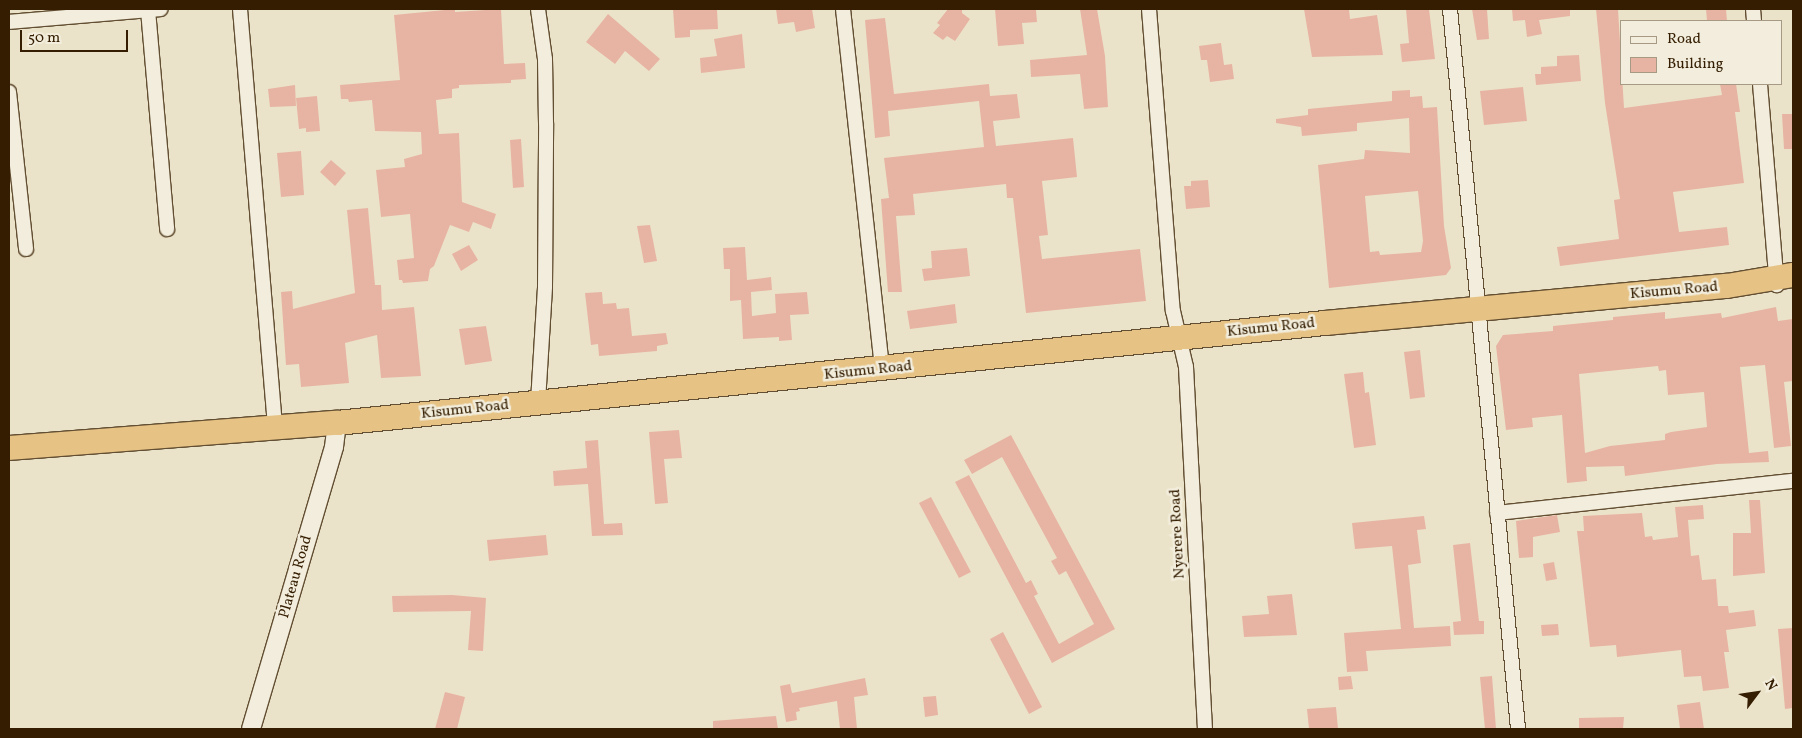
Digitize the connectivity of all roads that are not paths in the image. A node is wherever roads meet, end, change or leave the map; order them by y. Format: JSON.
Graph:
{"nodes":[{"id":1,"x":154,"y":9,"type":"edge"},
{"id":2,"x":240,"y":9,"type":"edge"},
{"id":3,"x":538,"y":9,"type":"edge"},
{"id":4,"x":843,"y":9,"type":"edge"},
{"id":5,"x":1149,"y":9,"type":"edge"},
{"id":6,"x":1450,"y":9,"type":"edge"},
{"id":7,"x":9,"y":22,"type":"edge"},
{"id":8,"x":1760,"y":85,"type":"edge"},
{"id":9,"x":9,"y":92,"type":"edge"},
{"id":10,"x":167,"y":229,"type":"dead end"},
{"id":11,"x":26,"y":249,"type":"dead end"},
{"id":12,"x":1785,"y":281,"type":"edge"},
{"id":13,"x":1479,"y":308,"type":"junction"},
{"id":14,"x":1181,"y":337,"type":"junction"},
{"id":15,"x":882,"y":370,"type":"junction"},
{"id":16,"x":538,"y":402,"type":"junction"},
{"id":17,"x":337,"y":423,"type":"junction"},
{"id":18,"x":275,"y":429,"type":"junction"},
{"id":19,"x":9,"y":448,"type":"edge"},
{"id":20,"x":1793,"y":481,"type":"edge"},
{"id":21,"x":1497,"y":513,"type":"junction"},
{"id":22,"x":251,"y":729,"type":"edge"},
{"id":23,"x":1205,"y":729,"type":"edge"},
{"id":24,"x":1518,"y":729,"type":"edge"}],
"edges":[{"from":1,"to":7,"type":"street"},
{"from":1,"to":10,"type":"street"},
{"from":2,"to":18,"type":"street"},
{"from":3,"to":16,"type":"street"},
{"from":4,"to":15,"type":"street"},
{"from":5,"to":14,"type":"street","name":"Nyerere Road"},
{"from":6,"to":13,"type":"street"},
{"from":8,"to":12,"type":"street"},
{"from":9,"to":11,"type":"street"},
{"from":12,"to":13,"type":"highway","name":"Kisumu Road"},
{"from":13,"to":14,"type":"highway","name":"Kisumu Road"},
{"from":13,"to":21,"type":"street"},
{"from":14,"to":15,"type":"highway","name":"Kisumu Road"},
{"from":14,"to":23,"type":"street","name":"Nyerere Road"},
{"from":15,"to":16,"type":"highway","name":"Kisumu Road"},
{"from":16,"to":17,"type":"highway","name":"Kisumu Road"},
{"from":17,"to":18,"type":"highway","name":"Kisumu Road"},
{"from":17,"to":22,"type":"street","name":"Plateau Road"},
{"from":18,"to":19,"type":"highway","name":"Kisumu Road"},
{"from":20,"to":21,"type":"street"},
{"from":21,"to":24,"type":"street"}]}
